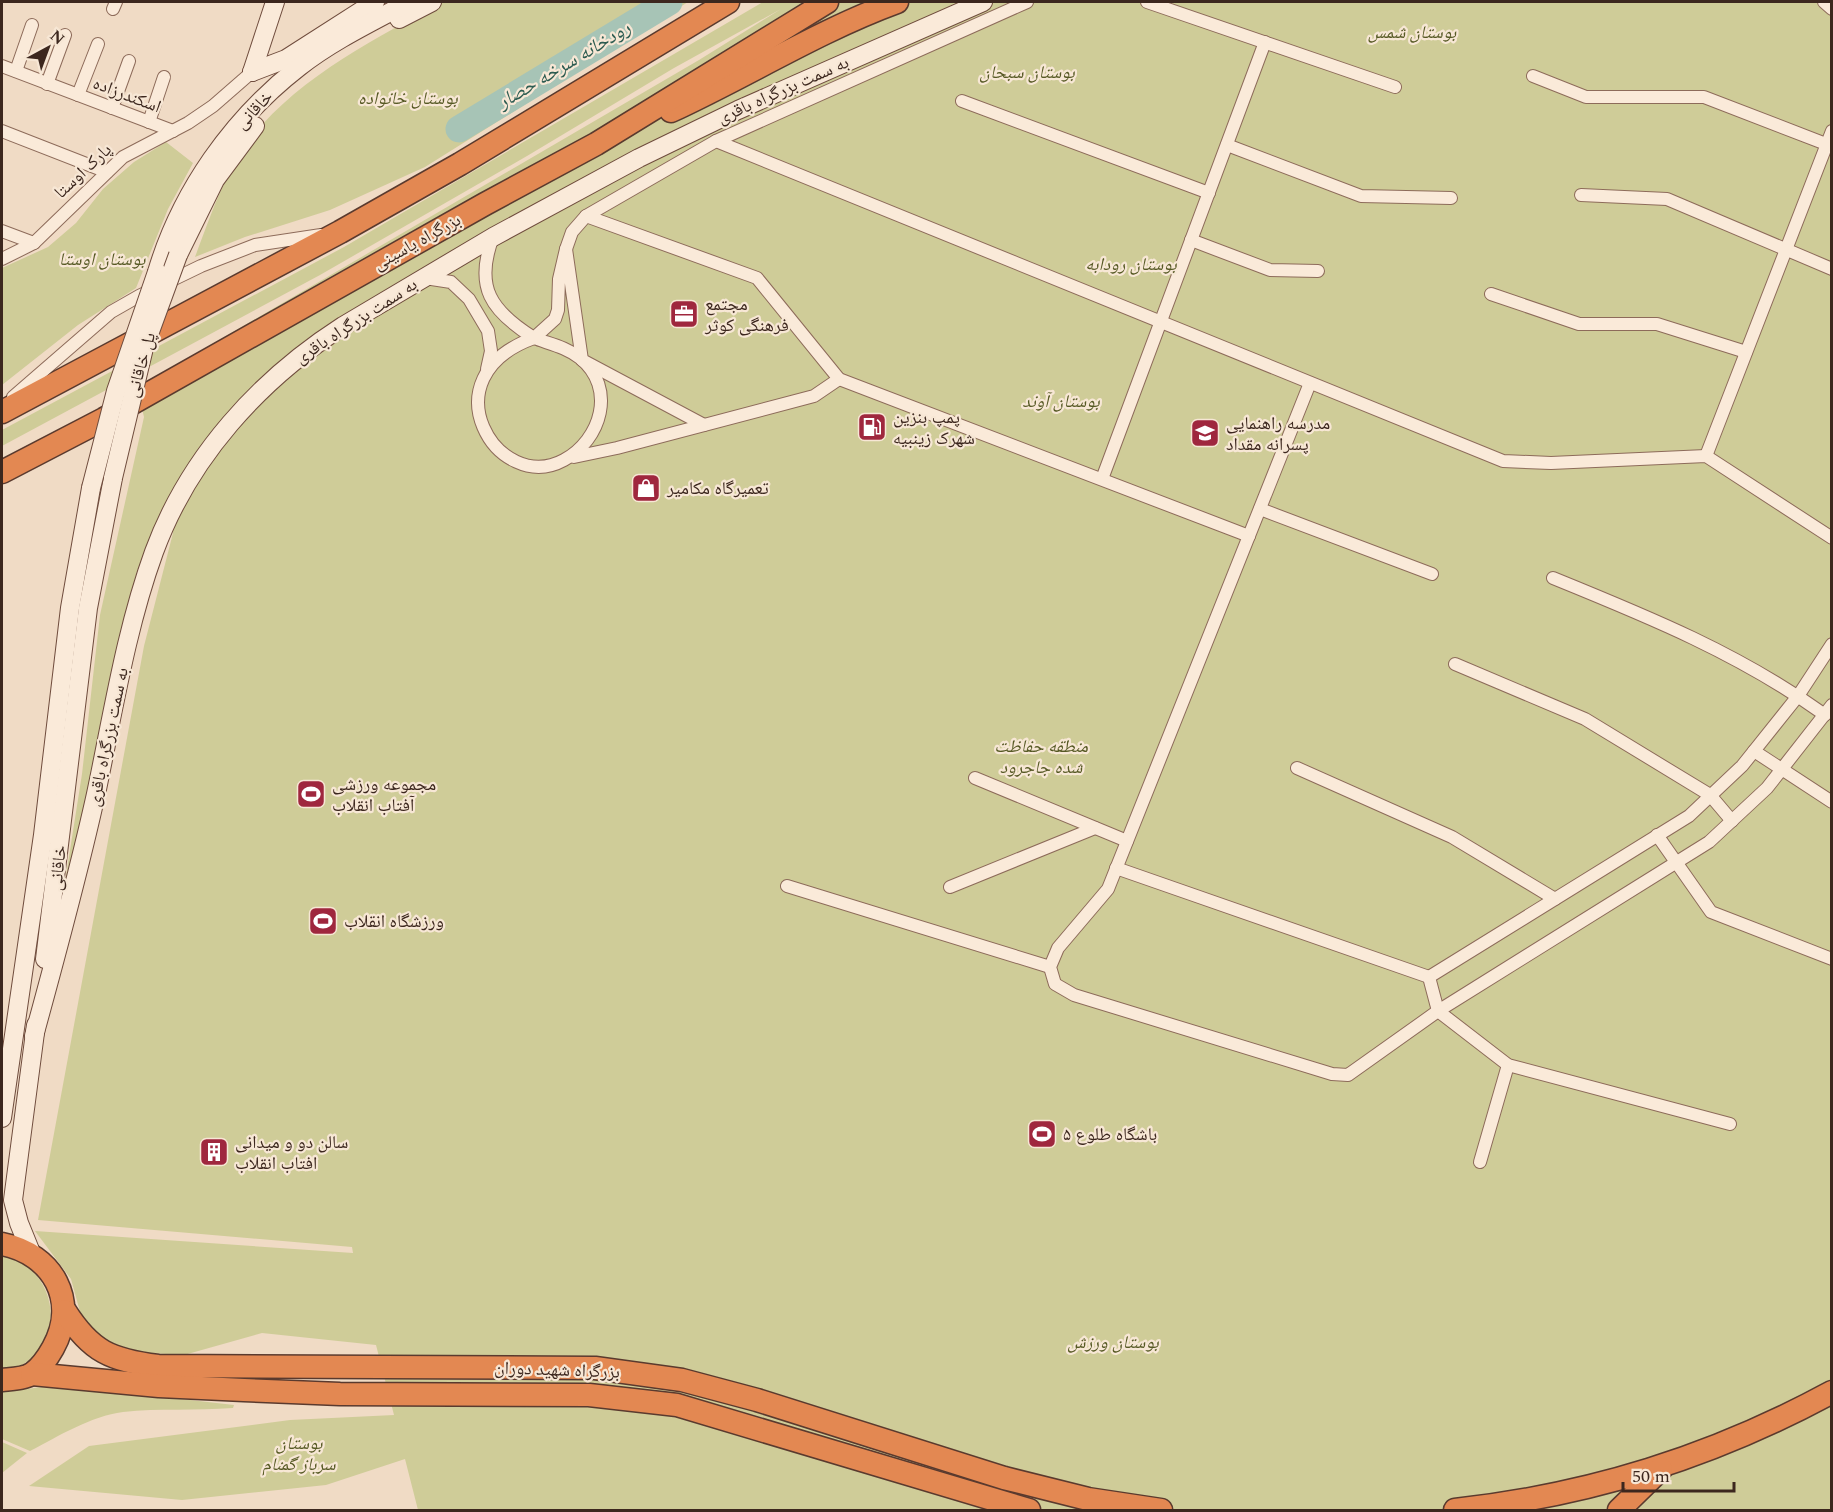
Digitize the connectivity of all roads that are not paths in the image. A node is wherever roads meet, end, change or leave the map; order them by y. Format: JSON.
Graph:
{"nodes":[{"id":1,"x":275,"y":2,"type":"edge"},
{"id":2,"x":375,"y":2,"type":"edge"},
{"id":3,"x":409,"y":2,"type":"edge"},
{"id":4,"x":432,"y":2,"type":"edge"},
{"id":5,"x":728,"y":2,"type":"edge"},
{"id":6,"x":827,"y":2,"type":"edge"},
{"id":7,"x":897,"y":2,"type":"edge"},
{"id":8,"x":983,"y":2,"type":"edge"},
{"id":9,"x":1027,"y":2,"type":"edge"},
{"id":10,"x":1147,"y":2,"type":"edge"},
{"id":11,"x":1824,"y":2,"type":"edge"},
{"id":12,"x":1832,"y":9,"type":"edge"},
{"id":13,"x":32,"y":25,"type":"dead end"},
{"id":14,"x":65,"y":35,"type":"dead end"},
{"id":15,"x":1265,"y":42,"type":"junction"},
{"id":16,"x":98,"y":44,"type":"dead end"},
{"id":17,"x":129,"y":61,"type":"dead end"},
{"id":18,"x":2,"y":66,"type":"edge"},
{"id":19,"x":16,"y":72,"type":"junction"},
{"id":20,"x":252,"y":72,"type":"junction"},
{"id":21,"x":1533,"y":76,"type":"dead end"},
{"id":22,"x":164,"y":77,"type":"dead end"},
{"id":23,"x":47,"y":84,"type":"junction"},
{"id":24,"x":1395,"y":87,"type":"dead end"},
{"id":25,"x":78,"y":95,"type":"junction"},
{"id":26,"x":962,"y":101,"type":"dead end"},
{"id":27,"x":112,"y":108,"type":"junction"},
{"id":28,"x":149,"y":122,"type":"junction"},
{"id":29,"x":2,"y":131,"type":"edge"},
{"id":30,"x":172,"y":131,"type":"junction"},
{"id":31,"x":1832,"y":131,"type":"edge"},
{"id":32,"x":716,"y":141,"type":"junction"},
{"id":33,"x":596,"y":144,"type":"junction"},
{"id":34,"x":1827,"y":144,"type":"junction"},
{"id":35,"x":1227,"y":145,"type":"junction"},
{"id":36,"x":107,"y":172,"type":"junction"},
{"id":37,"x":1209,"y":193,"type":"junction"},
{"id":38,"x":1581,"y":195,"type":"dead end"},
{"id":39,"x":1451,"y":198,"type":"dead end"},
{"id":40,"x":586,"y":216,"type":"junction"},
{"id":41,"x":2,"y":231,"type":"edge"},
{"id":42,"x":340,"y":232,"type":"junction"},
{"id":43,"x":493,"y":237,"type":"junction"},
{"id":44,"x":1191,"y":240,"type":"junction"},
{"id":45,"x":34,"y":243,"type":"junction"},
{"id":46,"x":566,"y":249,"type":"junction"},
{"id":47,"x":1785,"y":251,"type":"junction"},
{"id":48,"x":178,"y":255,"type":"joint"},
{"id":49,"x":2,"y":260,"type":"edge"},
{"id":50,"x":1832,"y":269,"type":"edge"},
{"id":51,"x":1318,"y":271,"type":"dead end"},
{"id":52,"x":157,"y":272,"type":"joint"},
{"id":53,"x":424,"y":278,"type":"junction"},
{"id":54,"x":1491,"y":294,"type":"dead end"},
{"id":55,"x":1161,"y":322,"type":"junction"},
{"id":56,"x":534,"y":338,"type":"junction"},
{"id":57,"x":1746,"y":352,"type":"junction"},
{"id":58,"x":582,"y":360,"type":"junction"},
{"id":59,"x":486,"y":374,"type":"junction"},
{"id":60,"x":839,"y":379,"type":"junction"},
{"id":61,"x":1310,"y":383,"type":"junction"},
{"id":62,"x":2,"y":407,"type":"edge"},
{"id":63,"x":2,"y":412,"type":"edge"},
{"id":64,"x":704,"y":425,"type":"junction"},
{"id":65,"x":1706,"y":456,"type":"junction"},
{"id":66,"x":567,"y":458,"type":"junction"},
{"id":67,"x":2,"y":472,"type":"edge"},
{"id":68,"x":113,"y":478,"type":"joint"},
{"id":69,"x":1102,"y":479,"type":"junction"},
{"id":70,"x":91,"y":488,"type":"joint"},
{"id":71,"x":1260,"y":508,"type":"junction"},
{"id":72,"x":1249,"y":536,"type":"junction"},
{"id":73,"x":1832,"y":538,"type":"edge"},
{"id":74,"x":1432,"y":574,"type":"dead end"},
{"id":75,"x":1553,"y":578,"type":"dead end"},
{"id":76,"x":1832,"y":644,"type":"edge"},
{"id":77,"x":1455,"y":664,"type":"dead end"},
{"id":78,"x":1798,"y":696,"type":"junction"},
{"id":79,"x":1828,"y":710,"type":"edge"},
{"id":80,"x":1754,"y":751,"type":"junction"},
{"id":81,"x":1298,"y":768,"type":"dead end"},
{"id":82,"x":1782,"y":769,"type":"junction"},
{"id":83,"x":975,"y":778,"type":"dead end"},
{"id":84,"x":1710,"y":795,"type":"junction"},
{"id":85,"x":1832,"y":802,"type":"edge"},
{"id":86,"x":1732,"y":821,"type":"junction"},
{"id":87,"x":1095,"y":828,"type":"junction"},
{"id":88,"x":1657,"y":835,"type":"junction"},
{"id":89,"x":1127,"y":841,"type":"junction"},
{"id":90,"x":1676,"y":863,"type":"junction"},
{"id":91,"x":1116,"y":868,"type":"junction"},
{"id":92,"x":787,"y":886,"type":"dead end"},
{"id":93,"x":950,"y":887,"type":"dead end"},
{"id":94,"x":1555,"y":899,"type":"junction"},
{"id":95,"x":1832,"y":959,"type":"edge"},
{"id":96,"x":1050,"y":967,"type":"junction"},
{"id":97,"x":1429,"y":977,"type":"junction"},
{"id":98,"x":1438,"y":1011,"type":"junction"},
{"id":99,"x":34,"y":1036,"type":"junction"},
{"id":100,"x":1508,"y":1065,"type":"junction"},
{"id":101,"x":2,"y":1118,"type":"edge"},
{"id":102,"x":1730,"y":1124,"type":"dead end"},
{"id":103,"x":1480,"y":1162,"type":"dead end"},
{"id":104,"x":13,"y":1200,"type":"junction"},
{"id":105,"x":2,"y":1226,"type":"edge"},
{"id":106,"x":2,"y":1244,"type":"edge"},
{"id":107,"x":32,"y":1255,"type":"junction"},
{"id":108,"x":65,"y":1311,"type":"junction"},
{"id":109,"x":32,"y":1374,"type":"junction"},
{"id":110,"x":2,"y":1380,"type":"edge"},
{"id":111,"x":1832,"y":1392,"type":"edge"},
{"id":112,"x":1662,"y":1468,"type":"junction"},
{"id":113,"x":1029,"y":1510,"type":"edge"},
{"id":114,"x":1161,"y":1510,"type":"edge"},
{"id":115,"x":1455,"y":1510,"type":"edge"},
{"id":116,"x":1619,"y":1510,"type":"edge"}],
"edges":[{"from":1,"to":20,"type":"main road"},
{"from":2,"to":20,"type":"main road"},
{"from":3,"to":52,"type":"main road","name":"خاقانی"},
{"from":4,"to":48,"type":"main road","name":"خاقانی"},
{"from":5,"to":42,"type":"highway"},
{"from":6,"to":33,"type":"highway","name":"بزرگراه یاسینی"},
{"from":7,"to":33,"type":"highway"},
{"from":8,"to":43,"type":"main road","name":"به سمت بزرگراه باقری"},
{"from":9,"to":32,"type":"street"},
{"from":10,"to":15,"type":"street"},
{"from":11,"to":12,"type":"street"},
{"from":13,"to":19,"type":"street"},
{"from":14,"to":23,"type":"street"},
{"from":15,"to":24,"type":"street"},
{"from":15,"to":35,"type":"street"},
{"from":16,"to":25,"type":"street"},
{"from":17,"to":27,"type":"street"},
{"from":18,"to":19,"type":"street","name":"اسکندرزاده"},
{"from":19,"to":23,"type":"street","name":"اسکندرزاده"},
{"from":20,"to":30,"type":"street","name":"پارک اوستا"},
{"from":21,"to":34,"type":"street"},
{"from":22,"to":28,"type":"street"},
{"from":23,"to":25,"type":"street","name":"اسکندرزاده"},
{"from":25,"to":27,"type":"street","name":"اسکندرزاده"},
{"from":26,"to":37,"type":"street"},
{"from":27,"to":28,"type":"street","name":"اسکندرزاده"},
{"from":28,"to":30,"type":"street","name":"اسکندرزاده"},
{"from":29,"to":36,"type":"street"},
{"from":30,"to":36,"type":"street","name":"پارک اوستا"},
{"from":31,"to":34,"type":"street"},
{"from":32,"to":40,"type":"street"},
{"from":32,"to":55,"type":"street"},
{"from":33,"to":67,"type":"highway","name":"بزرگراه یاسینی"},
{"from":34,"to":47,"type":"street"},
{"from":35,"to":37,"type":"street"},
{"from":35,"to":39,"type":"street"},
{"from":36,"to":45,"type":"street","name":"پارک اوستا"},
{"from":37,"to":44,"type":"street"},
{"from":38,"to":47,"type":"street"},
{"from":40,"to":46,"type":"street"},
{"from":40,"to":60,"type":"street"},
{"from":41,"to":45,"type":"street"},
{"from":42,"to":62,"type":"street"},
{"from":42,"to":63,"type":"highway"},
{"from":43,"to":53,"type":"main road","name":"به سمت بزرگراه باقری"},
{"from":43,"to":56,"type":"street"},
{"from":44,"to":51,"type":"street"},
{"from":44,"to":55,"type":"street"},
{"from":45,"to":49,"type":"street","name":"پارک اوستا"},
{"from":46,"to":56,"type":"street"},
{"from":46,"to":58,"type":"street"},
{"from":47,"to":50,"type":"street"},
{"from":47,"to":57,"type":"street"},
{"from":48,"to":68,"type":"main road","name":"پل خاقانی","bridge":true},
{"from":52,"to":70,"type":"main road","name":"پل خاقانی","bridge":true},
{"from":53,"to":59,"type":"street"},
{"from":53,"to":99,"type":"main road","name":"به سمت بزرگراه باقری"},
{"from":54,"to":57,"type":"street"},
{"from":55,"to":61,"type":"street"},
{"from":55,"to":69,"type":"street"},
{"from":56,"to":58,"type":"street"},
{"from":56,"to":59,"type":"street"},
{"from":57,"to":65,"type":"street"},
{"from":58,"to":64,"type":"street"},
{"from":58,"to":66,"type":"street"},
{"from":59,"to":66,"type":"street"},
{"from":60,"to":64,"type":"street"},
{"from":60,"to":69,"type":"street"},
{"from":61,"to":65,"type":"street"},
{"from":61,"to":71,"type":"street"},
{"from":64,"to":66,"type":"street"},
{"from":65,"to":73,"type":"street"},
{"from":68,"to":99,"type":"main road","name":"خاقانی"},
{"from":69,"to":72,"type":"street"},
{"from":70,"to":101,"type":"main road","name":"خاقانی"},
{"from":71,"to":72,"type":"street"},
{"from":71,"to":74,"type":"street"},
{"from":72,"to":89,"type":"street"},
{"from":75,"to":78,"type":"street"},
{"from":76,"to":78,"type":"street"},
{"from":77,"to":84,"type":"street"},
{"from":78,"to":79,"type":"street"},
{"from":78,"to":80,"type":"street"},
{"from":79,"to":82,"type":"street"},
{"from":80,"to":82,"type":"street"},
{"from":80,"to":84,"type":"street"},
{"from":81,"to":94,"type":"street"},
{"from":82,"to":85,"type":"street"},
{"from":82,"to":86,"type":"street"},
{"from":83,"to":87,"type":"street"},
{"from":84,"to":86,"type":"street"},
{"from":84,"to":88,"type":"street"},
{"from":86,"to":90,"type":"street"},
{"from":87,"to":89,"type":"street"},
{"from":87,"to":93,"type":"street"},
{"from":88,"to":90,"type":"street"},
{"from":88,"to":94,"type":"street"},
{"from":89,"to":91,"type":"street"},
{"from":90,"to":95,"type":"street"},
{"from":90,"to":98,"type":"street"},
{"from":91,"to":96,"type":"street"},
{"from":91,"to":97,"type":"street"},
{"from":92,"to":96,"type":"street"},
{"from":94,"to":97,"type":"street"},
{"from":96,"to":98,"type":"street"},
{"from":97,"to":98,"type":"street"},
{"from":98,"to":100,"type":"street"},
{"from":99,"to":104,"type":"main road","name":"خاقانی"},
{"from":100,"to":102,"type":"street"},
{"from":100,"to":103,"type":"street"},
{"from":104,"to":105,"type":"main road"},
{"from":104,"to":107,"type":"main road","name":"خاقانی"},
{"from":106,"to":107,"type":"highway"},
{"from":107,"to":108,"type":"highway"},
{"from":108,"to":109,"type":"highway"},
{"from":108,"to":114,"type":"highway","name":"بزرگراه شهید دوران"},
{"from":109,"to":110,"type":"highway","name":"بزرگراه شهید دوران"},
{"from":109,"to":113,"type":"highway","name":"بزرگراه شهید دوران"},
{"from":111,"to":112,"type":"highway"},
{"from":112,"to":115,"type":"highway"},
{"from":112,"to":116,"type":"highway"}]}
